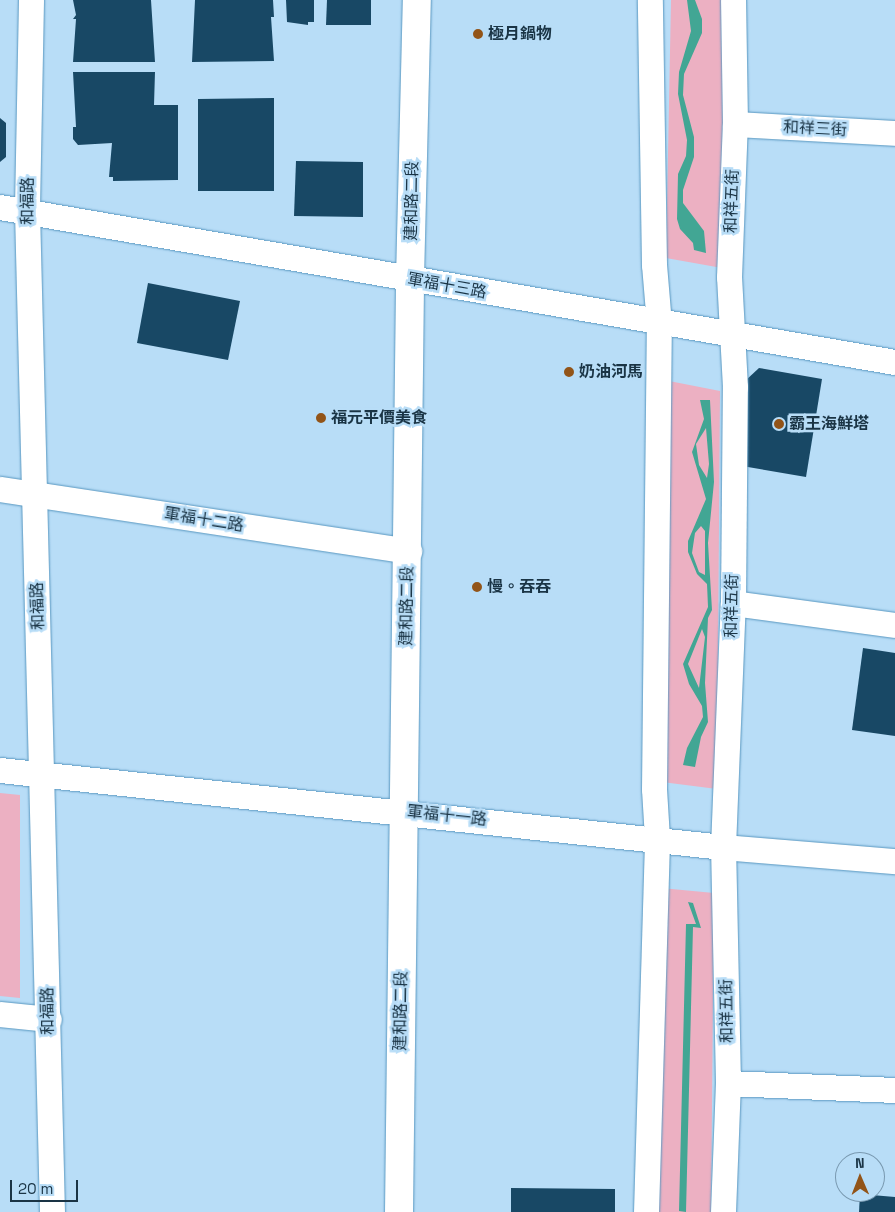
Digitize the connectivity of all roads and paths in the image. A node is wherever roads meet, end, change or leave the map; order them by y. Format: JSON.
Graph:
{"nodes":[{"id":1,"x":31,"y":0,"type":"edge"},
{"id":2,"x":417,"y":0,"type":"edge"},
{"id":3,"x":650,"y":0,"type":"edge"},
{"id":4,"x":733,"y":0,"type":"edge"},
{"id":5,"x":735,"y":124,"type":"junction"},
{"id":6,"x":895,"y":133,"type":"edge"},
{"id":7,"x":0,"y":207,"type":"edge"},
{"id":8,"x":27,"y":211,"type":"junction"},
{"id":9,"x":410,"y":279,"type":"junction"},
{"id":10,"x":659,"y":324,"type":"junction"},
{"id":11,"x":734,"y":334,"type":"junction"},
{"id":12,"x":895,"y":362,"type":"edge"},
{"id":13,"x":0,"y":488,"type":"edge"},
{"id":14,"x":35,"y":494,"type":"junction"},
{"id":15,"x":408,"y":551,"type":"junction"},
{"id":16,"x":733,"y":603,"type":"junction"},
{"id":17,"x":895,"y":625,"type":"edge"},
{"id":18,"x":0,"y":770,"type":"edge"},
{"id":19,"x":43,"y":774,"type":"junction"},
{"id":20,"x":403,"y":811,"type":"junction"},
{"id":21,"x":657,"y":838,"type":"junction"},
{"id":22,"x":723,"y":846,"type":"junction"},
{"id":23,"x":895,"y":861,"type":"edge"},
{"id":24,"x":0,"y":1014,"type":"edge"},
{"id":25,"x":49,"y":1019,"type":"junction"},
{"id":26,"x":728,"y":1082,"type":"junction"},
{"id":27,"x":895,"y":1090,"type":"edge"},
{"id":28,"x":52,"y":1212,"type":"edge"},
{"id":29,"x":399,"y":1212,"type":"edge"},
{"id":30,"x":646,"y":1212,"type":"edge"},
{"id":31,"x":723,"y":1212,"type":"edge"}],
"edges":[{"from":1,"to":8,"type":"street","name":"和福路"},
{"from":2,"to":9,"type":"street","name":"建和路二段"},
{"from":3,"to":10,"type":"street"},
{"from":4,"to":5,"type":"street","name":"和祥五街"},
{"from":5,"to":6,"type":"street","name":"和祥三街"},
{"from":5,"to":11,"type":"street","name":"和祥五街"},
{"from":7,"to":8,"type":"street","name":"軍福十三路"},
{"from":8,"to":9,"type":"street","name":"軍福十三路"},
{"from":8,"to":14,"type":"street","name":"和福路"},
{"from":9,"to":10,"type":"street","name":"軍福十三路"},
{"from":9,"to":15,"type":"street","name":"建和路二段"},
{"from":10,"to":11,"type":"street","name":"軍福十三路"},
{"from":10,"to":21,"type":"street"},
{"from":11,"to":12,"type":"street","name":"軍福十三路"},
{"from":11,"to":16,"type":"street","name":"和祥五街"},
{"from":13,"to":14,"type":"street","name":"軍福十二路"},
{"from":14,"to":15,"type":"street","name":"軍福十二路"},
{"from":14,"to":19,"type":"street","name":"和福路"},
{"from":15,"to":20,"type":"street","name":"建和路二段"},
{"from":16,"to":17,"type":"street"},
{"from":16,"to":22,"type":"street","name":"和祥五街"},
{"from":18,"to":19,"type":"street","name":"軍福十一路"},
{"from":19,"to":20,"type":"street","name":"軍福十一路"},
{"from":19,"to":25,"type":"street","name":"和福路"},
{"from":20,"to":21,"type":"street","name":"軍福十一路"},
{"from":20,"to":29,"type":"street","name":"建和路二段"},
{"from":21,"to":22,"type":"street","name":"軍福十一路"},
{"from":21,"to":30,"type":"street"},
{"from":22,"to":23,"type":"street","name":"軍福十一路"},
{"from":22,"to":26,"type":"street","name":"和祥五街"},
{"from":24,"to":25,"type":"street"},
{"from":25,"to":28,"type":"street","name":"和福路"},
{"from":26,"to":27,"type":"street"},
{"from":26,"to":31,"type":"street","name":"和祥五街"}]}
